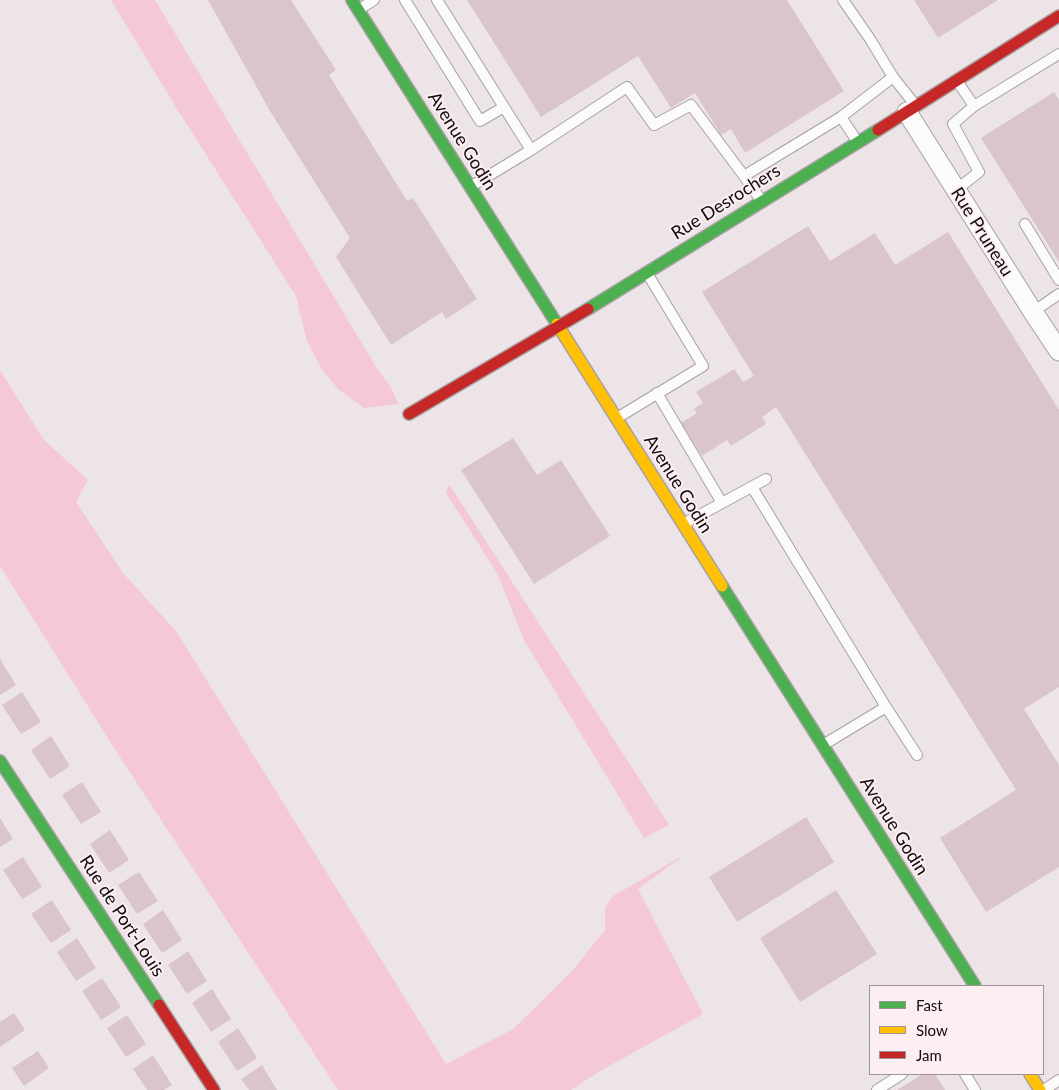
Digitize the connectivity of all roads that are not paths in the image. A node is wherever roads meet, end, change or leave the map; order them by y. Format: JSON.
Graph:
{"nodes":[{"id":1,"x":374,"y":0,"type":"edge"},
{"id":2,"x":405,"y":0,"type":"edge"},
{"id":3,"x":438,"y":0,"type":"edge"},
{"id":4,"x":843,"y":0,"type":"edge"},
{"id":5,"x":355,"y":5,"type":"edge"},
{"id":6,"x":1059,"y":16,"type":"edge"},
{"id":7,"x":1059,"y":54,"type":"edge"},
{"id":8,"x":893,"y":77,"type":"junction"},
{"id":9,"x":957,"y":80,"type":"junction"},
{"id":10,"x":974,"y":106,"type":"junction"},
{"id":11,"x":504,"y":107,"type":"junction"},
{"id":12,"x":911,"y":109,"type":"junction"},
{"id":13,"x":841,"y":116,"type":"junction"},
{"id":14,"x":858,"y":142,"type":"junction"},
{"id":15,"x":531,"y":150,"type":"junction"},
{"id":16,"x":744,"y":176,"type":"junction"},
{"id":17,"x":470,"y":188,"type":"junction"},
{"id":18,"x":956,"y":190,"type":"junction"},
{"id":19,"x":762,"y":201,"type":"junction"},
{"id":20,"x":1025,"y":224,"type":"dead end"},
{"id":21,"x":646,"y":272,"type":"junction"},
{"id":22,"x":1059,"y":280,"type":"edge"},
{"id":23,"x":1059,"y":294,"type":"edge"},
{"id":24,"x":1033,"y":312,"type":"junction"},
{"id":25,"x":558,"y":327,"type":"junction"},
{"id":26,"x":1059,"y":351,"type":"edge"},
{"id":27,"x":657,"y":393,"type":"junction"},
{"id":28,"x":410,"y":414,"type":"dead end"},
{"id":29,"x":616,"y":418,"type":"junction"},
{"id":30,"x":766,"y":479,"type":"dead end"},
{"id":31,"x":752,"y":487,"type":"junction"},
{"id":32,"x":722,"y":503,"type":"junction"},
{"id":33,"x":683,"y":524,"type":"junction"},
{"id":34,"x":886,"y":707,"type":"junction"},
{"id":35,"x":823,"y":745,"type":"junction"},
{"id":36,"x":917,"y":755,"type":"dead end"},
{"id":37,"x":0,"y":762,"type":"edge"},
{"id":38,"x":974,"y":985,"type":"edge"},
{"id":39,"x":900,"y":1075,"type":"edge"},
{"id":40,"x":966,"y":1075,"type":"edge"},
{"id":41,"x":1031,"y":1075,"type":"edge"},
{"id":42,"x":1059,"y":1080,"type":"edge"},
{"id":43,"x":214,"y":1090,"type":"edge"},
{"id":44,"x":877,"y":1090,"type":"edge"},
{"id":45,"x":975,"y":1090,"type":"edge"},
{"id":46,"x":1042,"y":1090,"type":"edge"}],
"edges":[{"from":1,"to":5,"type":"lane"},
{"from":2,"to":11,"type":"lane"},
{"from":3,"to":11,"type":"lane"},
{"from":4,"to":8,"type":"lane"},
{"from":5,"to":17,"type":"street","name":"Avenue Godin"},
{"from":6,"to":9,"type":"street","name":"Rue Desrochers"},
{"from":7,"to":10,"type":"lane"},
{"from":8,"to":12,"type":"lane"},
{"from":8,"to":13,"type":"lane"},
{"from":9,"to":10,"type":"lane"},
{"from":9,"to":12,"type":"street","name":"Rue Desrochers"},
{"from":10,"to":18,"type":"lane"},
{"from":11,"to":15,"type":"lane"},
{"from":12,"to":14,"type":"street","name":"Rue Desrochers"},
{"from":12,"to":18,"type":"street","name":"Rue Pruneau"},
{"from":13,"to":14,"type":"lane"},
{"from":13,"to":16,"type":"lane"},
{"from":14,"to":19,"type":"street","name":"Rue Desrochers"},
{"from":15,"to":16,"type":"lane"},
{"from":15,"to":17,"type":"lane"},
{"from":16,"to":19,"type":"lane"},
{"from":17,"to":25,"type":"street","name":"Avenue Godin"},
{"from":18,"to":24,"type":"street","name":"Rue Pruneau"},
{"from":19,"to":21,"type":"street","name":"Rue Desrochers"},
{"from":20,"to":22,"type":"lane"},
{"from":21,"to":25,"type":"street","name":"Rue Desrochers"},
{"from":21,"to":27,"type":"lane"},
{"from":23,"to":24,"type":"lane"},
{"from":24,"to":26,"type":"street","name":"Rue Pruneau"},
{"from":25,"to":28,"type":"street","name":"Rue Desrochers"},
{"from":25,"to":29,"type":"street","name":"Avenue Godin"},
{"from":27,"to":29,"type":"lane"},
{"from":27,"to":32,"type":"lane"},
{"from":29,"to":33,"type":"street","name":"Avenue Godin"},
{"from":30,"to":31,"type":"lane"},
{"from":31,"to":32,"type":"lane"},
{"from":31,"to":34,"type":"lane"},
{"from":32,"to":33,"type":"lane"},
{"from":33,"to":35,"type":"street","name":"Avenue Godin"},
{"from":34,"to":35,"type":"lane"},
{"from":34,"to":36,"type":"lane"},
{"from":35,"to":38,"type":"street","name":"Avenue Godin"},
{"from":37,"to":43,"type":"street","name":"Rue de Port-Louis"},
{"from":39,"to":44,"type":"lane"},
{"from":40,"to":45,"type":"lane"},
{"from":41,"to":46,"type":"street"},
{"from":42,"to":46,"type":"lane"}]}
